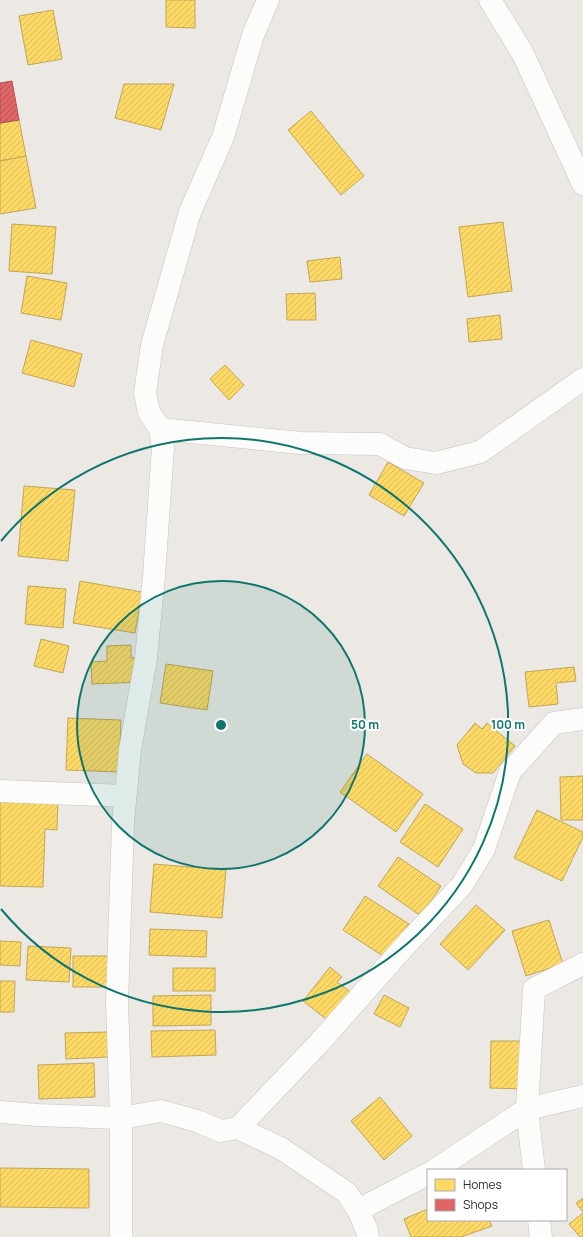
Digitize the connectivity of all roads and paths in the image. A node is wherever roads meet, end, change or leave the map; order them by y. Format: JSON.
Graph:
{"nodes":[{"id":1,"x":268,"y":0,"type":"edge"},
{"id":2,"x":490,"y":0,"type":"edge"},
{"id":3,"x":583,"y":184,"type":"edge"},
{"id":4,"x":583,"y":379,"type":"edge"},
{"id":5,"x":160,"y":429,"type":"junction"},
{"id":6,"x":583,"y":719,"type":"edge"},
{"id":7,"x":0,"y":791,"type":"edge"},
{"id":8,"x":125,"y":796,"type":"junction"},
{"id":9,"x":583,"y":964,"type":"edge"},
{"id":10,"x":583,"y":1096,"type":"edge"},
{"id":11,"x":527,"y":1109,"type":"junction"},
{"id":12,"x":0,"y":1112,"type":"edge"},
{"id":13,"x":121,"y":1118,"type":"junction"},
{"id":14,"x":238,"y":1128,"type":"junction"},
{"id":15,"x":437,"y":1169,"type":"edge"},
{"id":16,"x":534,"y":1169,"type":"edge"},
{"id":17,"x":427,"y":1175,"type":"edge"},
{"id":18,"x":358,"y":1210,"type":"junction"},
{"id":19,"x":539,"y":1221,"type":"edge"},
{"id":20,"x":121,"y":1237,"type":"edge"},
{"id":21,"x":368,"y":1237,"type":"edge"},
{"id":22,"x":541,"y":1237,"type":"edge"}],
"edges":[{"from":1,"to":5,"type":"street"},
{"from":2,"to":3,"type":"street"},
{"from":4,"to":5,"type":"street"},
{"from":5,"to":8,"type":"street"},
{"from":6,"to":14,"type":"street"},
{"from":7,"to":8,"type":"street"},
{"from":8,"to":13,"type":"street"},
{"from":9,"to":11,"type":"street"},
{"from":10,"to":11,"type":"street"},
{"from":11,"to":15,"type":"street"},
{"from":11,"to":16,"type":"street"},
{"from":12,"to":13,"type":"street"},
{"from":13,"to":14,"type":"street"},
{"from":13,"to":20,"type":"street"},
{"from":14,"to":18,"type":"street"},
{"from":17,"to":18,"type":"street"},
{"from":18,"to":21,"type":"street"},
{"from":19,"to":22,"type":"street"}]}
